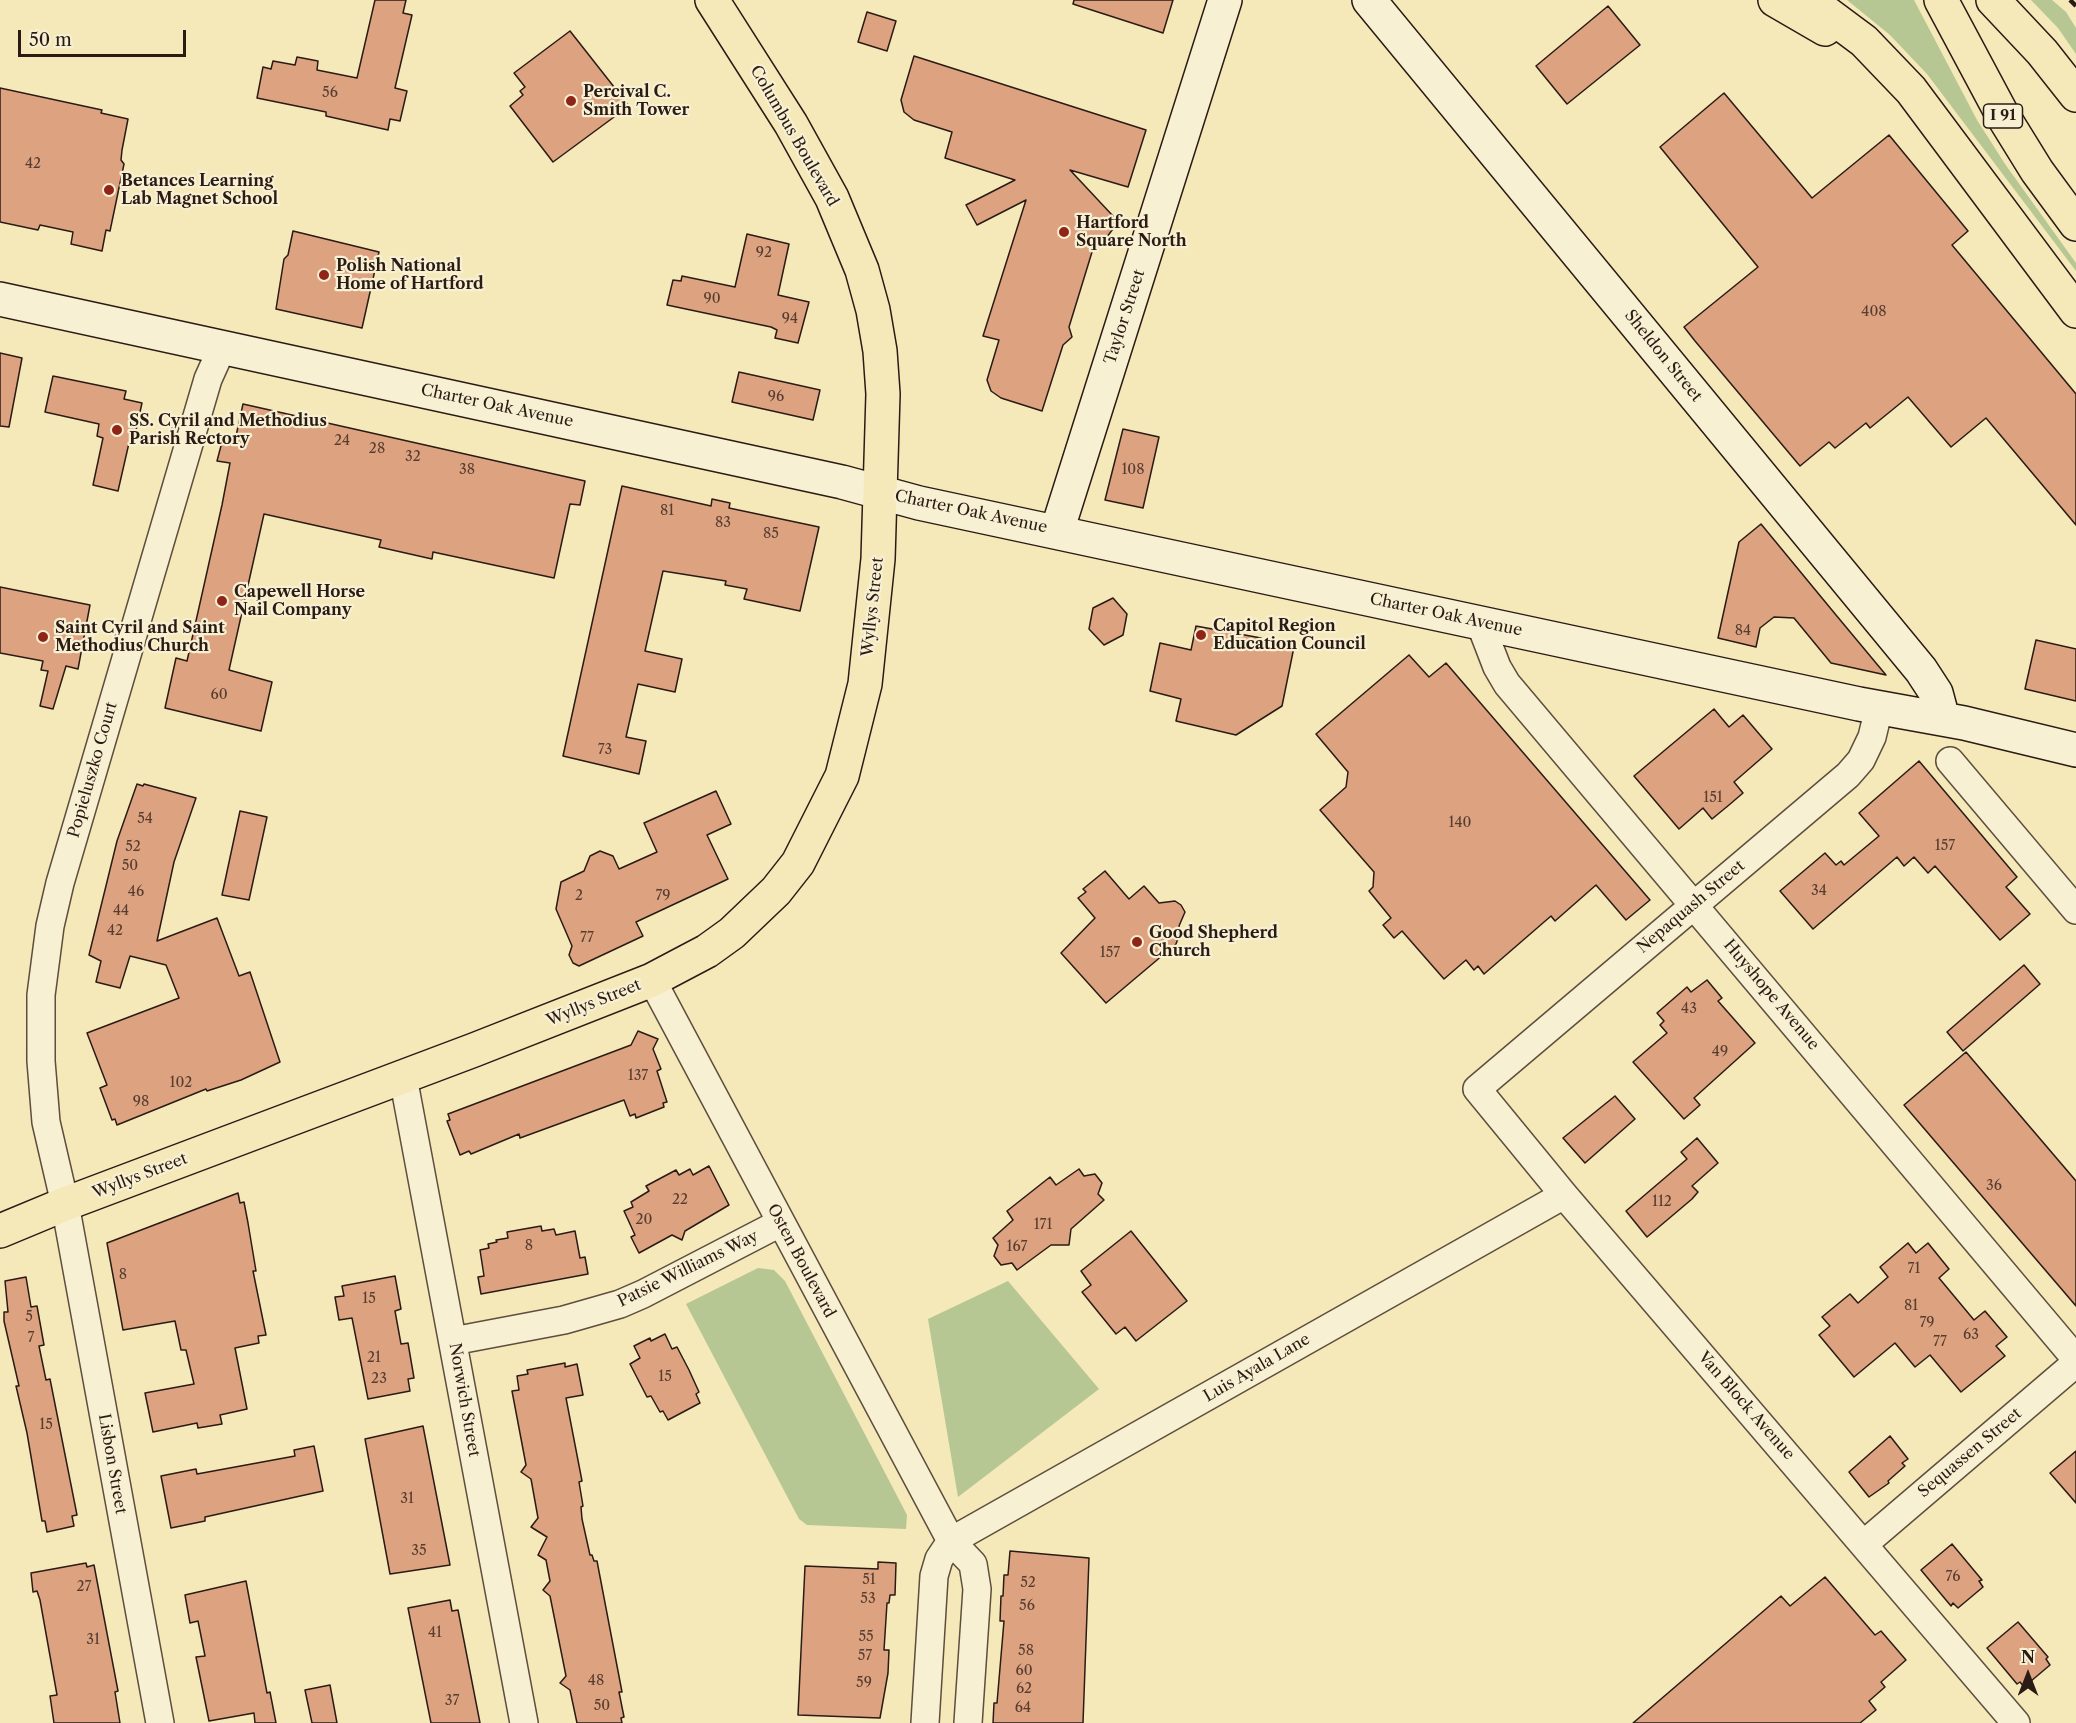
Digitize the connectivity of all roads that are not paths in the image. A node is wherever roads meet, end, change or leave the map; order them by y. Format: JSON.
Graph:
{"nodes":[{"id":1,"x":711,"y":0,"type":"edge"},
{"id":2,"x":1225,"y":0,"type":"edge"},
{"id":3,"x":1369,"y":0,"type":"edge"},
{"id":4,"x":1775,"y":0,"type":"edge"},
{"id":5,"x":1809,"y":0,"type":"edge"},
{"id":6,"x":1941,"y":0,"type":"edge"},
{"id":7,"x":1993,"y":0,"type":"edge"},
{"id":8,"x":1898,"y":75,"type":"junction"},
{"id":9,"x":2076,"y":95,"type":"edge"},
{"id":10,"x":2076,"y":224,"type":"edge"},
{"id":11,"x":0,"y":299,"type":"edge"},
{"id":12,"x":2076,"y":311,"type":"edge"},
{"id":13,"x":222,"y":348,"type":"junction"},
{"id":14,"x":880,"y":492,"type":"junction"},
{"id":15,"x":1057,"y":531,"type":"junction"},
{"id":16,"x":1480,"y":623,"type":"junction"},
{"id":17,"x":1879,"y":708,"type":"junction"},
{"id":18,"x":1943,"y":719,"type":"junction"},
{"id":19,"x":2076,"y":750,"type":"edge"},
{"id":20,"x":1950,"y":761,"type":"dead end"},
{"id":21,"x":1694,"y":903,"type":"junction"},
{"id":22,"x":2076,"y":910,"type":"edge"},
{"id":23,"x":651,"y":980,"type":"junction"},
{"id":24,"x":403,"y":1077,"type":"junction"},
{"id":25,"x":1477,"y":1089,"type":"joint"},
{"id":26,"x":1564,"y":1195,"type":"junction"},
{"id":27,"x":65,"y":1204,"type":"junction"},
{"id":28,"x":780,"y":1223,"type":"junction"},
{"id":29,"x":0,"y":1231,"type":"edge"},
{"id":30,"x":453,"y":1341,"type":"junction"},
{"id":31,"x":2076,"y":1361,"type":"edge"},
{"id":32,"x":951,"y":1541,"type":"junction"},
{"id":33,"x":1864,"y":1544,"type":"junction"},
{"id":34,"x":160,"y":1723,"type":"edge"},
{"id":35,"x":524,"y":1723,"type":"edge"},
{"id":36,"x":925,"y":1723,"type":"edge"},
{"id":37,"x":968,"y":1723,"type":"edge"},
{"id":38,"x":2016,"y":1723,"type":"edge"}],
"edges":[{"from":1,"to":14,"type":"main road","name":"Columbus Boulevard"},
{"from":2,"to":15,"type":"street","name":"Taylor Street"},
{"from":3,"to":18,"type":"street","name":"Sheldon Street"},
{"from":4,"to":8,"type":"main road"},
{"from":5,"to":8,"type":"main road"},
{"from":6,"to":10,"type":"main road","number":"I 91"},
{"from":7,"to":9,"type":"main road"},
{"from":8,"to":12,"type":"main road"},
{"from":11,"to":13,"type":"street","name":"Charter Oak Avenue"},
{"from":13,"to":14,"type":"street","name":"Charter Oak Avenue"},
{"from":13,"to":27,"type":"street","name":"Popieluszko Court"},
{"from":14,"to":15,"type":"street","name":"Charter Oak Avenue"},
{"from":14,"to":23,"type":"main road","name":"Wyllys Street"},
{"from":15,"to":16,"type":"street","name":"Charter Oak Avenue"},
{"from":16,"to":17,"type":"street","name":"Charter Oak Avenue"},
{"from":16,"to":21,"type":"street","name":"Huyshope Avenue"},
{"from":17,"to":18,"type":"street","name":"Charter Oak Avenue"},
{"from":17,"to":21,"type":"street","name":"Nepaquash Street"},
{"from":18,"to":19,"type":"street","name":"Charter Oak Avenue"},
{"from":20,"to":22,"type":"street"},
{"from":21,"to":25,"type":"street","name":"Nepaquash Street"},
{"from":21,"to":31,"type":"street","name":"Huyshope Avenue"},
{"from":23,"to":24,"type":"main road","name":"Wyllys Street"},
{"from":23,"to":28,"type":"street","name":"Osten Boulevard"},
{"from":24,"to":27,"type":"main road","name":"Wyllys Street"},
{"from":24,"to":30,"type":"street","name":"Norwich Street"},
{"from":25,"to":26,"type":"street","name":"Van Block Avenue"},
{"from":26,"to":32,"type":"street","name":"Luis Ayala Lane"},
{"from":26,"to":33,"type":"street","name":"Van Block Avenue"},
{"from":27,"to":29,"type":"main road","name":"Wyllys Street"},
{"from":27,"to":34,"type":"street","name":"Lisbon Street"},
{"from":28,"to":30,"type":"street","name":"Patsie Williams Way"},
{"from":28,"to":32,"type":"street","name":"Osten Boulevard"},
{"from":30,"to":35,"type":"street","name":"Norwich Street"},
{"from":31,"to":33,"type":"street","name":"Sequassen Street"},
{"from":32,"to":36,"type":"street"},
{"from":32,"to":37,"type":"street","name":"Osten Boulevard"},
{"from":33,"to":38,"type":"street","name":"Van Block Avenue"}]}
